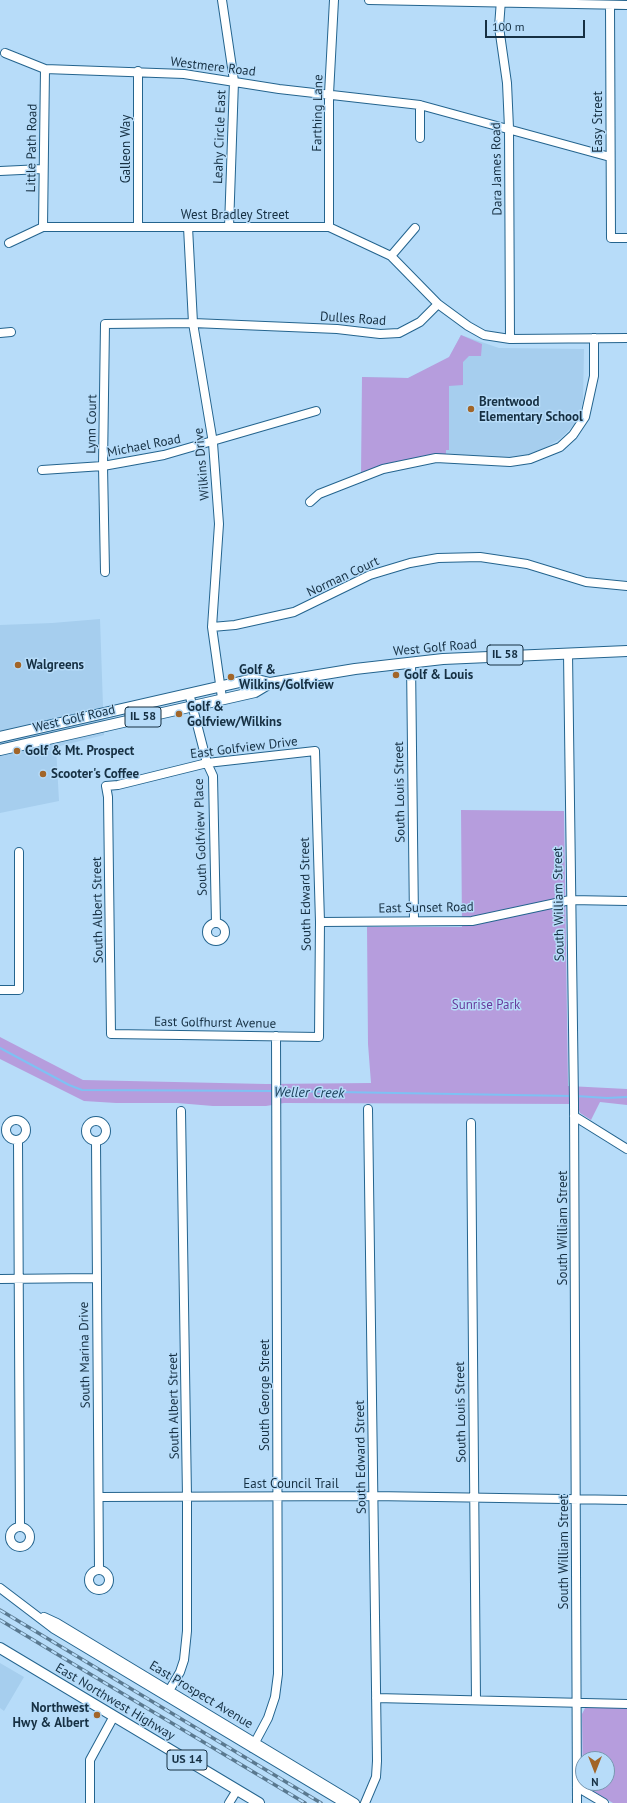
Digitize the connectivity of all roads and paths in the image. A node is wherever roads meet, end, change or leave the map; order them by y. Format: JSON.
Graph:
{"nodes":[{"id":1,"x":222,"y":0,"type":"edge"},
{"id":2,"x":334,"y":0,"type":"edge"},
{"id":3,"x":369,"y":0,"type":"edge"},
{"id":4,"x":414,"y":0,"type":"edge"},
{"id":5,"x":501,"y":2,"type":"edge"},
{"id":6,"x":605,"y":3,"type":"edge"},
{"id":7,"x":627,"y":5,"type":"edge"},
{"id":8,"x":5,"y":53,"type":"dead end"},
{"id":9,"x":45,"y":69,"type":"junction"},
{"id":10,"x":138,"y":72,"type":"junction"},
{"id":11,"x":234,"y":81,"type":"junction"},
{"id":12,"x":329,"y":94,"type":"junction"},
{"id":13,"x":420,"y":105,"type":"junction"},
{"id":14,"x":509,"y":128,"type":"junction"},
{"id":15,"x":420,"y":138,"type":"dead end"},
{"id":16,"x":610,"y":157,"type":"junction"},
{"id":17,"x":42,"y":169,"type":"junction"},
{"id":18,"x":0,"y":171,"type":"edge"},
{"id":19,"x":43,"y":227,"type":"junction"},
{"id":20,"x":138,"y":227,"type":"junction"},
{"id":21,"x":188,"y":227,"type":"junction"},
{"id":22,"x":230,"y":227,"type":"junction"},
{"id":23,"x":329,"y":227,"type":"junction"},
{"id":24,"x":415,"y":228,"type":"dead end"},
{"id":25,"x":627,"y":238,"type":"edge"},
{"id":26,"x":9,"y":243,"type":"dead end"},
{"id":27,"x":391,"y":256,"type":"junction"},
{"id":28,"x":438,"y":304,"type":"junction"},
{"id":29,"x":193,"y":323,"type":"junction"},
{"id":30,"x":105,"y":324,"type":"joint"},
{"id":31,"x":0,"y":332,"type":"edge"},
{"id":32,"x":11,"y":332,"type":"dead end"},
{"id":33,"x":594,"y":338,"type":"junction"},
{"id":34,"x":627,"y":338,"type":"edge"},
{"id":35,"x":510,"y":339,"type":"junction"},
{"id":36,"x":316,"y":411,"type":"dead end"},
{"id":37,"x":213,"y":442,"type":"junction"},
{"id":38,"x":103,"y":466,"type":"junction"},
{"id":39,"x":42,"y":470,"type":"dead end"},
{"id":40,"x":310,"y":502,"type":"dead end"},
{"id":41,"x":105,"y":572,"type":"dead end"},
{"id":42,"x":627,"y":586,"type":"edge"},
{"id":43,"x":212,"y":627,"type":"junction"},
{"id":44,"x":627,"y":651,"type":"edge"},
{"id":45,"x":568,"y":653,"type":"junction"},
{"id":46,"x":410,"y":662,"type":"junction"},
{"id":47,"x":270,"y":682,"type":"junction"},
{"id":48,"x":219,"y":686,"type":"junction"},
{"id":49,"x":189,"y":693,"type":"junction"},
{"id":50,"x":222,"y":698,"type":"junction"},
{"id":51,"x":192,"y":705,"type":"junction"},
{"id":52,"x":0,"y":737,"type":"edge"},
{"id":53,"x":0,"y":750,"type":"edge"},
{"id":54,"x":316,"y":751,"type":"joint"},
{"id":55,"x":207,"y":762,"type":"junction"},
{"id":56,"x":106,"y":786,"type":"joint"},
{"id":57,"x":18,"y":852,"type":"dead end"},
{"id":58,"x":570,"y":900,"type":"junction"},
{"id":59,"x":627,"y":901,"type":"edge"},
{"id":60,"x":414,"y":921,"type":"junction"},
{"id":61,"x":320,"y":922,"type":"junction"},
{"id":62,"x":216,"y":923,"type":"dead end"},
{"id":63,"x":0,"y":990,"type":"edge"},
{"id":64,"x":111,"y":1034,"type":"joint"},
{"id":65,"x":276,"y":1036,"type":"junction"},
{"id":66,"x":319,"y":1037,"type":"joint"},
{"id":67,"x":368,"y":1109,"type":"dead end"},
{"id":68,"x":181,"y":1111,"type":"dead end"},
{"id":69,"x":574,"y":1116,"type":"junction"},
{"id":70,"x":470,"y":1123,"type":"dead end"},
{"id":71,"x":18,"y":1140,"type":"dead end"},
{"id":72,"x":96,"y":1141,"type":"dead end"},
{"id":73,"x":627,"y":1149,"type":"edge"},
{"id":74,"x":96,"y":1278,"type":"junction"},
{"id":75,"x":0,"y":1279,"type":"edge"},
{"id":76,"x":18,"y":1279,"type":"junction"},
{"id":77,"x":278,"y":1495,"type":"junction"},
{"id":78,"x":373,"y":1496,"type":"junction"},
{"id":79,"x":99,"y":1497,"type":"junction"},
{"id":80,"x":187,"y":1497,"type":"junction"},
{"id":81,"x":474,"y":1498,"type":"junction"},
{"id":82,"x":576,"y":1500,"type":"junction"},
{"id":83,"x":627,"y":1500,"type":"edge"},
{"id":84,"x":20,"y":1526,"type":"dead end"},
{"id":85,"x":99,"y":1570,"type":"dead end"},
{"id":86,"x":0,"y":1588,"type":"edge"},
{"id":87,"x":0,"y":1648,"type":"edge"},
{"id":88,"x":168,"y":1693,"type":"junction"},
{"id":89,"x":376,"y":1698,"type":"junction"},
{"id":90,"x":476,"y":1700,"type":"junction"},
{"id":91,"x":577,"y":1703,"type":"junction"},
{"id":92,"x":627,"y":1704,"type":"edge"},
{"id":93,"x":114,"y":1716,"type":"junction"},
{"id":94,"x":254,"y":1745,"type":"junction"},
{"id":95,"x":577,"y":1751,"type":"edge"},
{"id":96,"x":237,"y":1790,"type":"junction"},
{"id":97,"x":577,"y":1791,"type":"edge"},
{"id":98,"x":584,"y":1791,"type":"edge"},
{"id":99,"x":90,"y":1803,"type":"edge"},
{"id":100,"x":229,"y":1803,"type":"edge"},
{"id":101,"x":259,"y":1803,"type":"edge"},
{"id":102,"x":344,"y":1803,"type":"edge"},
{"id":103,"x":356,"y":1803,"type":"edge"},
{"id":104,"x":365,"y":1803,"type":"edge"},
{"id":105,"x":577,"y":1803,"type":"edge"},
{"id":106,"x":604,"y":1803,"type":"edge"}],
"edges":[{"from":1,"to":11,"type":"street","name":"Leahy Circle East"},
{"from":2,"to":12,"type":"street","name":"Farthing Lane"},
{"from":3,"to":4,"type":"street"},
{"from":4,"to":5,"type":"street"},
{"from":5,"to":6,"type":"street"},
{"from":5,"to":14,"type":"street","name":"Dara James Road"},
{"from":6,"to":7,"type":"street"},
{"from":6,"to":16,"type":"street","name":"Easy Street"},
{"from":8,"to":9,"type":"street","name":"Westmere Road"},
{"from":9,"to":10,"type":"street","name":"Westmere Road"},
{"from":9,"to":17,"type":"street","name":"Little Path Road"},
{"from":10,"to":11,"type":"street","name":"Westmere Road"},
{"from":10,"to":20,"type":"street","name":"Galleon Way"},
{"from":11,"to":12,"type":"street","name":"Westmere Road"},
{"from":11,"to":22,"type":"street","name":"Leahy Circle East"},
{"from":12,"to":13,"type":"street","name":"Westmere Road"},
{"from":12,"to":23,"type":"street","name":"Farthing Lane"},
{"from":13,"to":14,"type":"street","name":"Westmere Road"},
{"from":13,"to":15,"type":"street"},
{"from":14,"to":16,"type":"street","name":"Westmere Road"},
{"from":14,"to":35,"type":"street","name":"Dara James Road"},
{"from":16,"to":25,"type":"street","name":"Easy Street"},
{"from":17,"to":18,"type":"street"},
{"from":17,"to":19,"type":"street","name":"Little Path Road"},
{"from":19,"to":20,"type":"street","name":"West Bradley Street"},
{"from":19,"to":26,"type":"street","name":"West Bradley Street"},
{"from":20,"to":21,"type":"street","name":"West Bradley Street"},
{"from":21,"to":22,"type":"street","name":"West Bradley Street"},
{"from":21,"to":29,"type":"street","name":"Wilkins Drive"},
{"from":22,"to":23,"type":"street","name":"West Bradley Street"},
{"from":23,"to":27,"type":"street","name":"West Bradley Street"},
{"from":24,"to":27,"type":"street"},
{"from":27,"to":28,"type":"street","name":"West Bradley Street"},
{"from":28,"to":29,"type":"street","name":"Dulles Road"},
{"from":28,"to":35,"type":"street"},
{"from":29,"to":30,"type":"street","name":"Dulles Road"},
{"from":29,"to":37,"type":"street","name":"Wilkins Drive"},
{"from":30,"to":38,"type":"street","name":"Lynn Court"},
{"from":31,"to":32,"type":"street"},
{"from":33,"to":34,"type":"street"},
{"from":33,"to":35,"type":"street"},
{"from":33,"to":40,"type":"street"},
{"from":36,"to":37,"type":"street","name":"Michael Road"},
{"from":37,"to":38,"type":"street","name":"Michael Road"},
{"from":37,"to":43,"type":"street","name":"Wilkins Drive"},
{"from":38,"to":39,"type":"street","name":"Michael Road"},
{"from":38,"to":41,"type":"street","name":"Lynn Court"},
{"from":42,"to":43,"type":"street","name":"Norman Court"},
{"from":43,"to":48,"type":"street","name":"Wilkins Drive"},
{"from":44,"to":45,"type":"main road","name":"West Golf Road","number":"IL 58"},
{"from":45,"to":46,"type":"main road","name":"West Golf Road","number":"IL 58"},
{"from":45,"to":58,"type":"street","name":"South William Street"},
{"from":46,"to":47,"type":"main road","name":"West Golf Road","number":"IL 58"},
{"from":46,"to":60,"type":"street","name":"South Louis Street"},
{"from":47,"to":48,"type":"main road","name":"West Golf Road","number":"IL 58"},
{"from":47,"to":50,"type":"main road","name":"West Golf Road","number":"IL 58"},
{"from":48,"to":49,"type":"main road","name":"West Golf Road","number":"IL 58"},
{"from":48,"to":50,"type":"street","name":"Wilkins Drive"},
{"from":49,"to":51,"type":"street","name":"South Golfview Place"},
{"from":49,"to":52,"type":"main road","name":"West Golf Road","number":"IL 58"},
{"from":50,"to":51,"type":"main road","name":"West Golf Road","number":"IL 58"},
{"from":51,"to":53,"type":"main road","name":"West Golf Road","number":"IL 58"},
{"from":51,"to":55,"type":"street","name":"South Golfview Place"},
{"from":54,"to":55,"type":"street","name":"East Golfview Drive"},
{"from":54,"to":61,"type":"street","name":"South Edward Street"},
{"from":55,"to":56,"type":"street","name":"East Golfview Drive"},
{"from":55,"to":62,"type":"street","name":"South Golfview Place"},
{"from":56,"to":64,"type":"street","name":"South Albert Street"},
{"from":57,"to":63,"type":"street"},
{"from":58,"to":59,"type":"street","name":"East Sunset Road"},
{"from":58,"to":60,"type":"street","name":"East Sunset Road"},
{"from":58,"to":69,"type":"street","name":"South William Street"},
{"from":60,"to":61,"type":"street","name":"East Sunset Road"},
{"from":61,"to":66,"type":"street","name":"South Edward Street"},
{"from":64,"to":65,"type":"street","name":"East Golfhurst Avenue"},
{"from":65,"to":66,"type":"street","name":"East Golfhurst Avenue"},
{"from":65,"to":77,"type":"street","name":"South George Street"},
{"from":67,"to":78,"type":"street","name":"South Edward Street"},
{"from":68,"to":80,"type":"street","name":"South Albert Street"},
{"from":69,"to":73,"type":"street"},
{"from":69,"to":82,"type":"street","name":"South William Street"},
{"from":70,"to":81,"type":"street","name":"South Louis Street"},
{"from":71,"to":76,"type":"street"},
{"from":72,"to":74,"type":"street","name":"South Marina Drive"},
{"from":74,"to":76,"type":"street"},
{"from":74,"to":79,"type":"street","name":"South Marina Drive"},
{"from":75,"to":76,"type":"street"},
{"from":76,"to":84,"type":"street"},
{"from":77,"to":78,"type":"street","name":"East Council Trail"},
{"from":77,"to":80,"type":"street","name":"East Council Trail"},
{"from":77,"to":94,"type":"street","name":"South George Street"},
{"from":78,"to":81,"type":"street","name":"East Council Trail"},
{"from":78,"to":89,"type":"street","name":"South Edward Street"},
{"from":79,"to":80,"type":"street","name":"East Council Trail"},
{"from":79,"to":85,"type":"street","name":"South Marina Drive"},
{"from":80,"to":88,"type":"street","name":"South Albert Street"},
{"from":81,"to":82,"type":"street","name":"East Council Trail"},
{"from":81,"to":90,"type":"street","name":"South Louis Street"},
{"from":82,"to":83,"type":"street","name":"East Council Trail"},
{"from":82,"to":91,"type":"street","name":"South William Street"},
{"from":86,"to":88,"type":"street","name":"East Prospect Avenue"},
{"from":87,"to":93,"type":"main road","name":"East Northwest Highway","number":"US 14"},
{"from":88,"to":94,"type":"street","name":"East Prospect Avenue"},
{"from":89,"to":90,"type":"street"},
{"from":89,"to":104,"type":"street","name":"South Edward Street"},
{"from":90,"to":91,"type":"street"},
{"from":91,"to":92,"type":"street"},
{"from":91,"to":95,"type":"street","name":"South William Street"},
{"from":93,"to":96,"type":"main road","name":"East Northwest Highway","number":"US 14"},
{"from":93,"to":99,"type":"street"},
{"from":94,"to":102,"type":"street","name":"East Prospect Avenue"},
{"from":94,"to":103,"type":"street","name":"East Prospect Avenue"},
{"from":96,"to":100,"type":"street"},
{"from":96,"to":101,"type":"main road","name":"East Northwest Highway","number":"US 14"},
{"from":97,"to":105,"type":"street","name":"South William Street"},
{"from":98,"to":106,"type":"street"}]}
